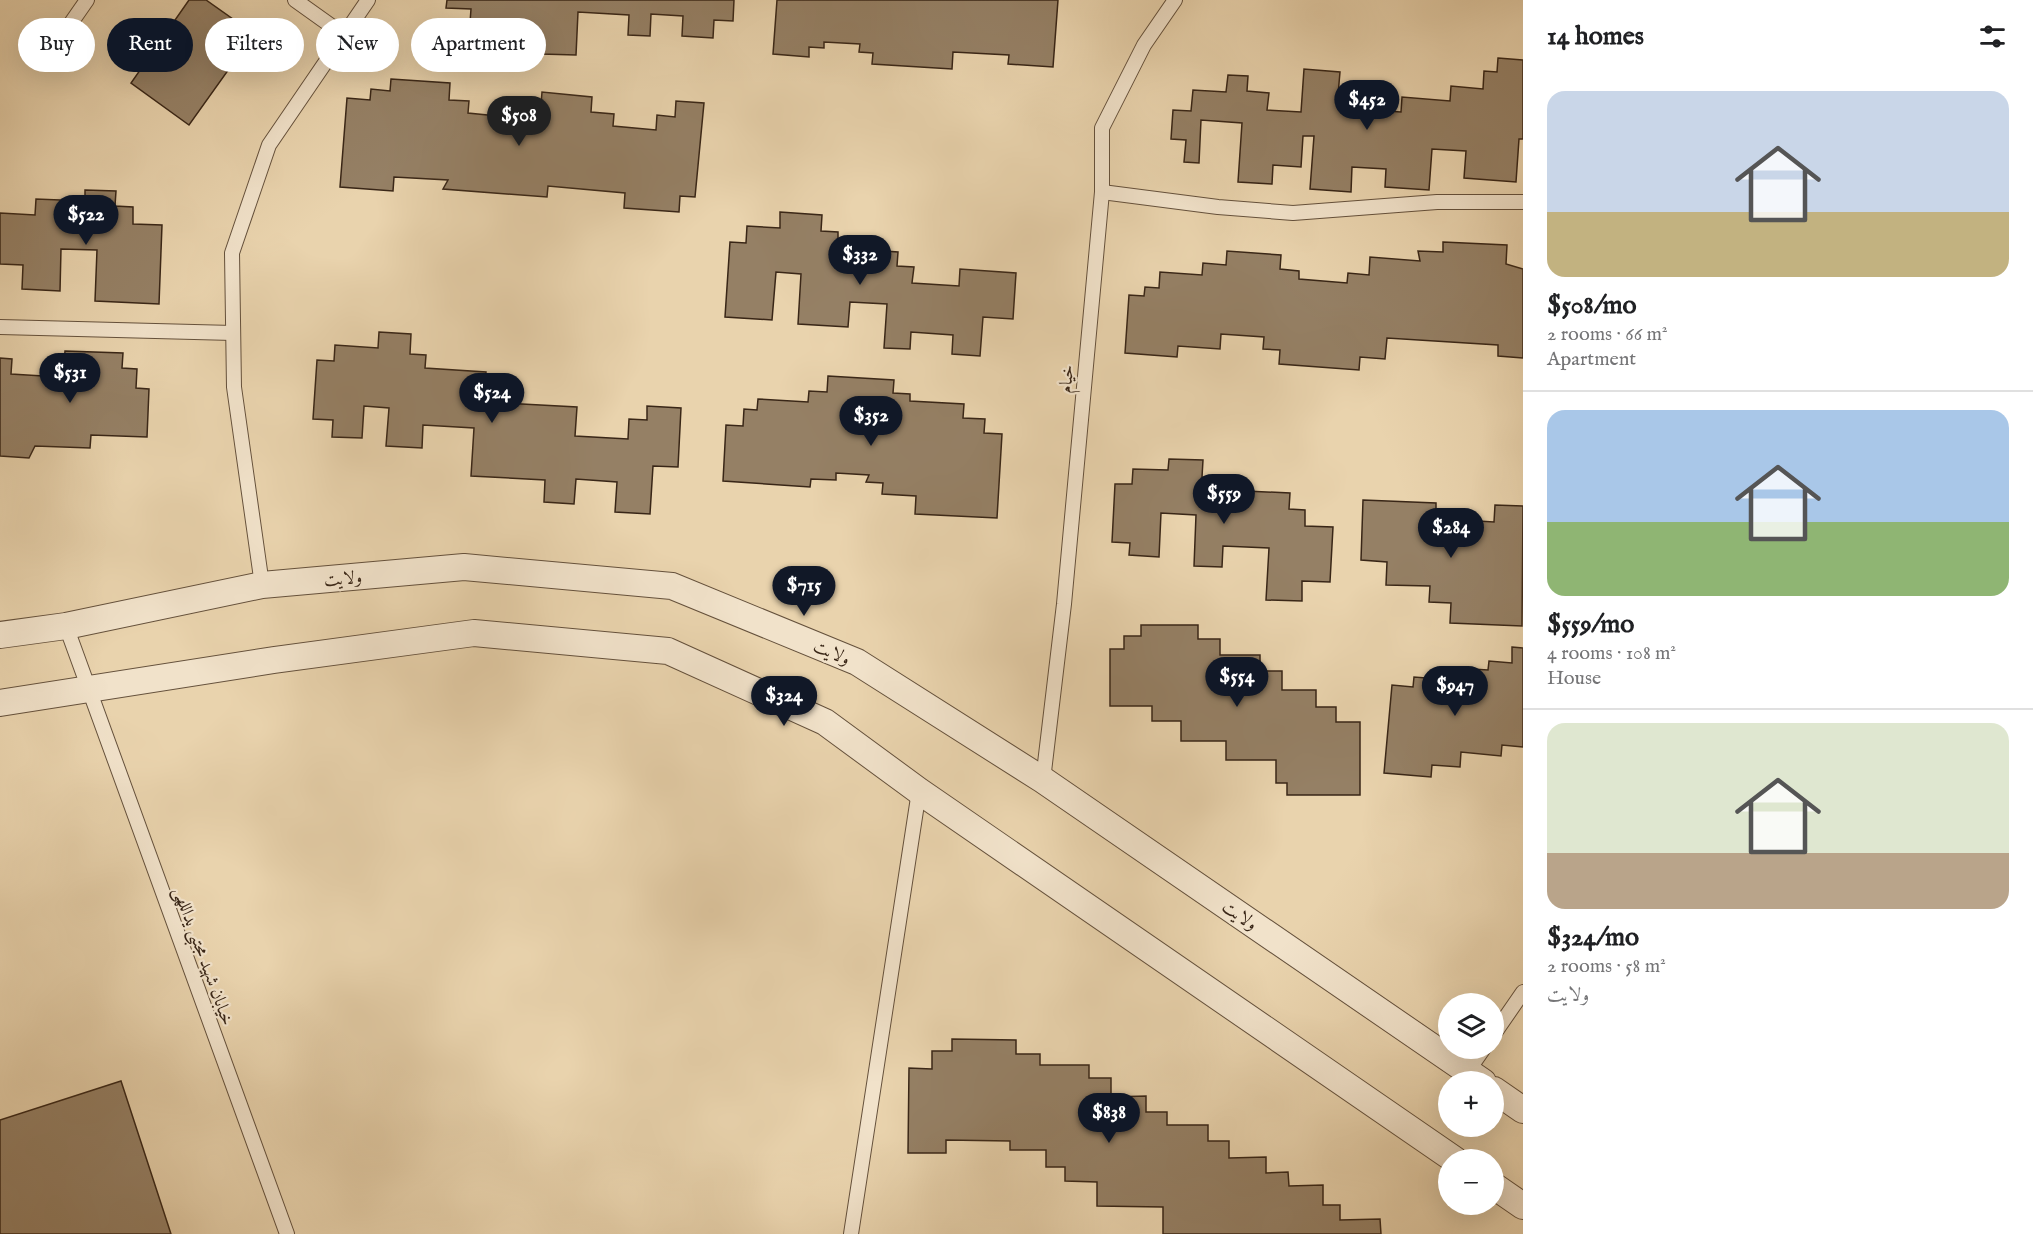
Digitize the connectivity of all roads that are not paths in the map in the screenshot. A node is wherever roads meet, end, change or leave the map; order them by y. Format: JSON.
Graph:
{"nodes":[{"id":1,"x":87,"y":0,"type":"edge"},
{"id":2,"x":295,"y":0,"type":"edge"},
{"id":3,"x":368,"y":0,"type":"edge"},
{"id":4,"x":1175,"y":0,"type":"edge"},
{"id":5,"x":74,"y":18,"type":"edge"},
{"id":6,"x":320,"y":18,"type":"edge"},
{"id":7,"x":356,"y":18,"type":"edge"},
{"id":8,"x":319,"y":72,"type":"edge"},
{"id":9,"x":1102,"y":192,"type":"junction"},
{"id":10,"x":1523,"y":202,"type":"edge"},
{"id":11,"x":0,"y":327,"type":"edge"},
{"id":12,"x":233,"y":333,"type":"junction"},
{"id":13,"x":262,"y":585,"type":"junction"},
{"id":14,"x":66,"y":626,"type":"junction"},
{"id":15,"x":0,"y":635,"type":"edge"},
{"id":16,"x":88,"y":690,"type":"junction"},
{"id":17,"x":0,"y":703,"type":"edge"},
{"id":18,"x":1043,"y":780,"type":"junction"},
{"id":19,"x":919,"y":791,"type":"junction"},
{"id":20,"x":1523,"y":992,"type":"edge"},
{"id":21,"x":1504,"y":1020,"type":"edge"},
{"id":22,"x":1468,"y":1071,"type":"edge"},
{"id":23,"x":1504,"y":1097,"type":"edge"},
{"id":24,"x":1523,"y":1110,"type":"edge"},
{"id":25,"x":1439,"y":1149,"type":"edge"},
{"id":26,"x":1504,"y":1193,"type":"edge"},
{"id":27,"x":1523,"y":1206,"type":"edge"},
{"id":28,"x":286,"y":1234,"type":"edge"},
{"id":29,"x":851,"y":1234,"type":"edge"}],
"edges":[{"from":1,"to":5,"type":"lane"},
{"from":2,"to":6,"type":"lane"},
{"from":3,"to":7,"type":"lane"},
{"from":4,"to":9,"type":"lane","name":"خیام"},
{"from":8,"to":12,"type":"lane"},
{"from":9,"to":10,"type":"lane"},
{"from":9,"to":18,"type":"lane","name":"خیام"},
{"from":11,"to":12,"type":"lane"},
{"from":12,"to":13,"type":"lane"},
{"from":13,"to":14,"type":"street","name":"ولایت"},
{"from":13,"to":18,"type":"street","name":"ولایت"},
{"from":14,"to":15,"type":"street","name":"ولایت"},
{"from":14,"to":16,"type":"lane","name":"خیابان شهید مجتبی یداللهی"},
{"from":16,"to":17,"type":"street"},
{"from":16,"to":19,"type":"street"},
{"from":16,"to":28,"type":"lane","name":"خیابان شهید مجتبی یداللهی"},
{"from":18,"to":22,"type":"street","name":"ولایت"},
{"from":19,"to":25,"type":"street"},
{"from":19,"to":29,"type":"lane"},
{"from":20,"to":21,"type":"lane"},
{"from":23,"to":24,"type":"street"},
{"from":26,"to":27,"type":"street"}]}
